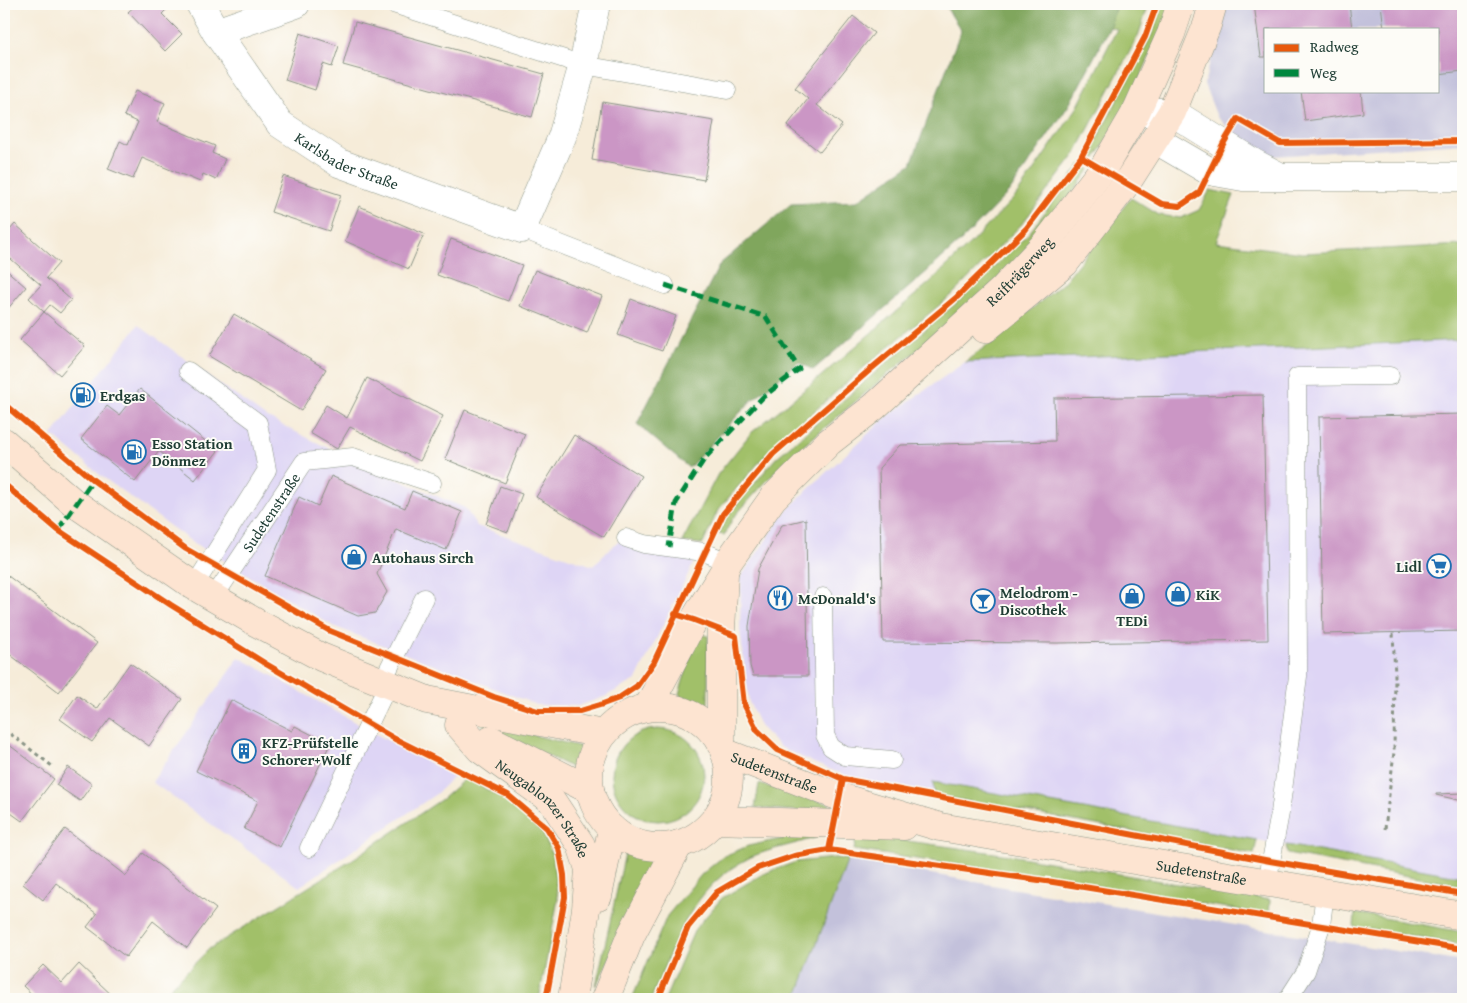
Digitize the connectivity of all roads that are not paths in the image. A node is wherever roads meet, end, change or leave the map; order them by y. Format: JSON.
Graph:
{"nodes":[{"id":1,"x":200,"y":4,"type":"edge"},
{"id":2,"x":296,"y":4,"type":"edge"},
{"id":3,"x":393,"y":4,"type":"edge"},
{"id":4,"x":596,"y":4,"type":"edge"},
{"id":5,"x":1181,"y":4,"type":"edge"},
{"id":6,"x":1213,"y":4,"type":"edge"},
{"id":7,"x":216,"y":32,"type":"junction"},
{"id":8,"x":583,"y":65,"type":"junction"},
{"id":9,"x":727,"y":90,"type":"dead end"},
{"id":10,"x":1136,"y":112,"type":"junction"},
{"id":11,"x":1172,"y":112,"type":"junction"},
{"id":12,"x":1156,"y":140,"type":"junction"},
{"id":13,"x":1463,"y":177,"type":"edge"},
{"id":14,"x":1285,"y":178,"type":"junction"},
{"id":15,"x":522,"y":229,"type":"junction"},
{"id":16,"x":665,"y":285,"type":"dead end"},
{"id":17,"x":188,"y":371,"type":"dead end"},
{"id":18,"x":1390,"y":376,"type":"dead end"},
{"id":19,"x":874,"y":407,"type":"junction"},
{"id":20,"x":4,"y":442,"type":"edge"},
{"id":21,"x":432,"y":483,"type":"dead end"},
{"id":22,"x":626,"y":538,"type":"dead end"},
{"id":23,"x":726,"y":566,"type":"junction"},
{"id":24,"x":204,"y":591,"type":"junction"},
{"id":25,"x":823,"y":597,"type":"dead end"},
{"id":26,"x":424,"y":598,"type":"dead end"},
{"id":27,"x":385,"y":684,"type":"junction"},
{"id":28,"x":427,"y":700,"type":"junction"},
{"id":29,"x":648,"y":707,"type":"junction"},
{"id":30,"x":459,"y":725,"type":"junction"},
{"id":31,"x":603,"y":734,"type":"junction"},
{"id":32,"x":723,"y":748,"type":"junction"},
{"id":33,"x":892,"y":760,"type":"dead end"},
{"id":34,"x":590,"y":790,"type":"junction"},
{"id":35,"x":715,"y":820,"type":"junction"},
{"id":36,"x":940,"y":827,"type":"junction"},
{"id":37,"x":612,"y":829,"type":"junction"},
{"id":38,"x":679,"y":844,"type":"junction"},
{"id":39,"x":309,"y":848,"type":"dead end"},
{"id":40,"x":1267,"y":883,"type":"junction"},
{"id":41,"x":1325,"y":892,"type":"junction"},
{"id":42,"x":1463,"y":916,"type":"edge"},
{"id":43,"x":572,"y":999,"type":"edge"},
{"id":44,"x":577,"y":999,"type":"edge"},
{"id":45,"x":605,"y":999,"type":"edge"},
{"id":46,"x":1288,"y":999,"type":"edge"}],
"edges":[{"from":1,"to":7,"type":"street","name":"Karlsbader Straße"},
{"from":2,"to":7,"type":"street"},
{"from":3,"to":8,"type":"lane"},
{"from":4,"to":8,"type":"street"},
{"from":5,"to":10,"type":"street","name":"Reifträgerweg"},
{"from":6,"to":11,"type":"street","name":"Reifträgerweg"},
{"from":7,"to":15,"type":"street","name":"Karlsbader Straße"},
{"from":8,"to":9,"type":"lane"},
{"from":8,"to":15,"type":"street"},
{"from":10,"to":11,"type":"street"},
{"from":10,"to":12,"type":"street"},
{"from":10,"to":19,"type":"street","name":"Reifträgerweg"},
{"from":11,"to":12,"type":"street","name":"Reifträgerweg"},
{"from":11,"to":14,"type":"street"},
{"from":12,"to":14,"type":"street"},
{"from":12,"to":19,"type":"street","name":"Reifträgerweg"},
{"from":13,"to":14,"type":"street"},
{"from":15,"to":16,"type":"lane","name":"Karlsbader Straße"},
{"from":17,"to":24,"type":"lane","name":"Sudetenstraße"},
{"from":18,"to":40,"type":"lane"},
{"from":19,"to":23,"type":"street","name":"Reifträgerweg"},
{"from":20,"to":24,"type":"street"},
{"from":21,"to":24,"type":"lane","name":"Sudetenstraße"},
{"from":22,"to":23,"type":"lane"},
{"from":23,"to":29,"type":"street","name":"Reifträgerweg"},
{"from":23,"to":32,"type":"street"},
{"from":24,"to":27,"type":"street"},
{"from":25,"to":33,"type":"lane"},
{"from":26,"to":27,"type":"lane"},
{"from":27,"to":28,"type":"street"},
{"from":27,"to":39,"type":"lane"},
{"from":28,"to":30,"type":"street"},
{"from":28,"to":31,"type":"street"},
{"from":29,"to":31,"type":"street"},
{"from":29,"to":32,"type":"street"},
{"from":30,"to":34,"type":"street"},
{"from":30,"to":43,"type":"street","name":"Neugablonzer Straße"},
{"from":31,"to":34,"type":"street"},
{"from":32,"to":35,"type":"street"},
{"from":32,"to":36,"type":"street","name":"Sudetenstraße"},
{"from":34,"to":37,"type":"street"},
{"from":35,"to":36,"type":"street","name":"Sudetenstraße"},
{"from":35,"to":38,"type":"street"},
{"from":36,"to":40,"type":"street","name":"Sudetenstraße"},
{"from":37,"to":38,"type":"street"},
{"from":37,"to":44,"type":"street","name":"Neugablonzer Straße"},
{"from":38,"to":45,"type":"street"},
{"from":40,"to":41,"type":"street","name":"Sudetenstraße"},
{"from":41,"to":42,"type":"street","name":"Sudetenstraße"},
{"from":41,"to":46,"type":"lane"}]}
